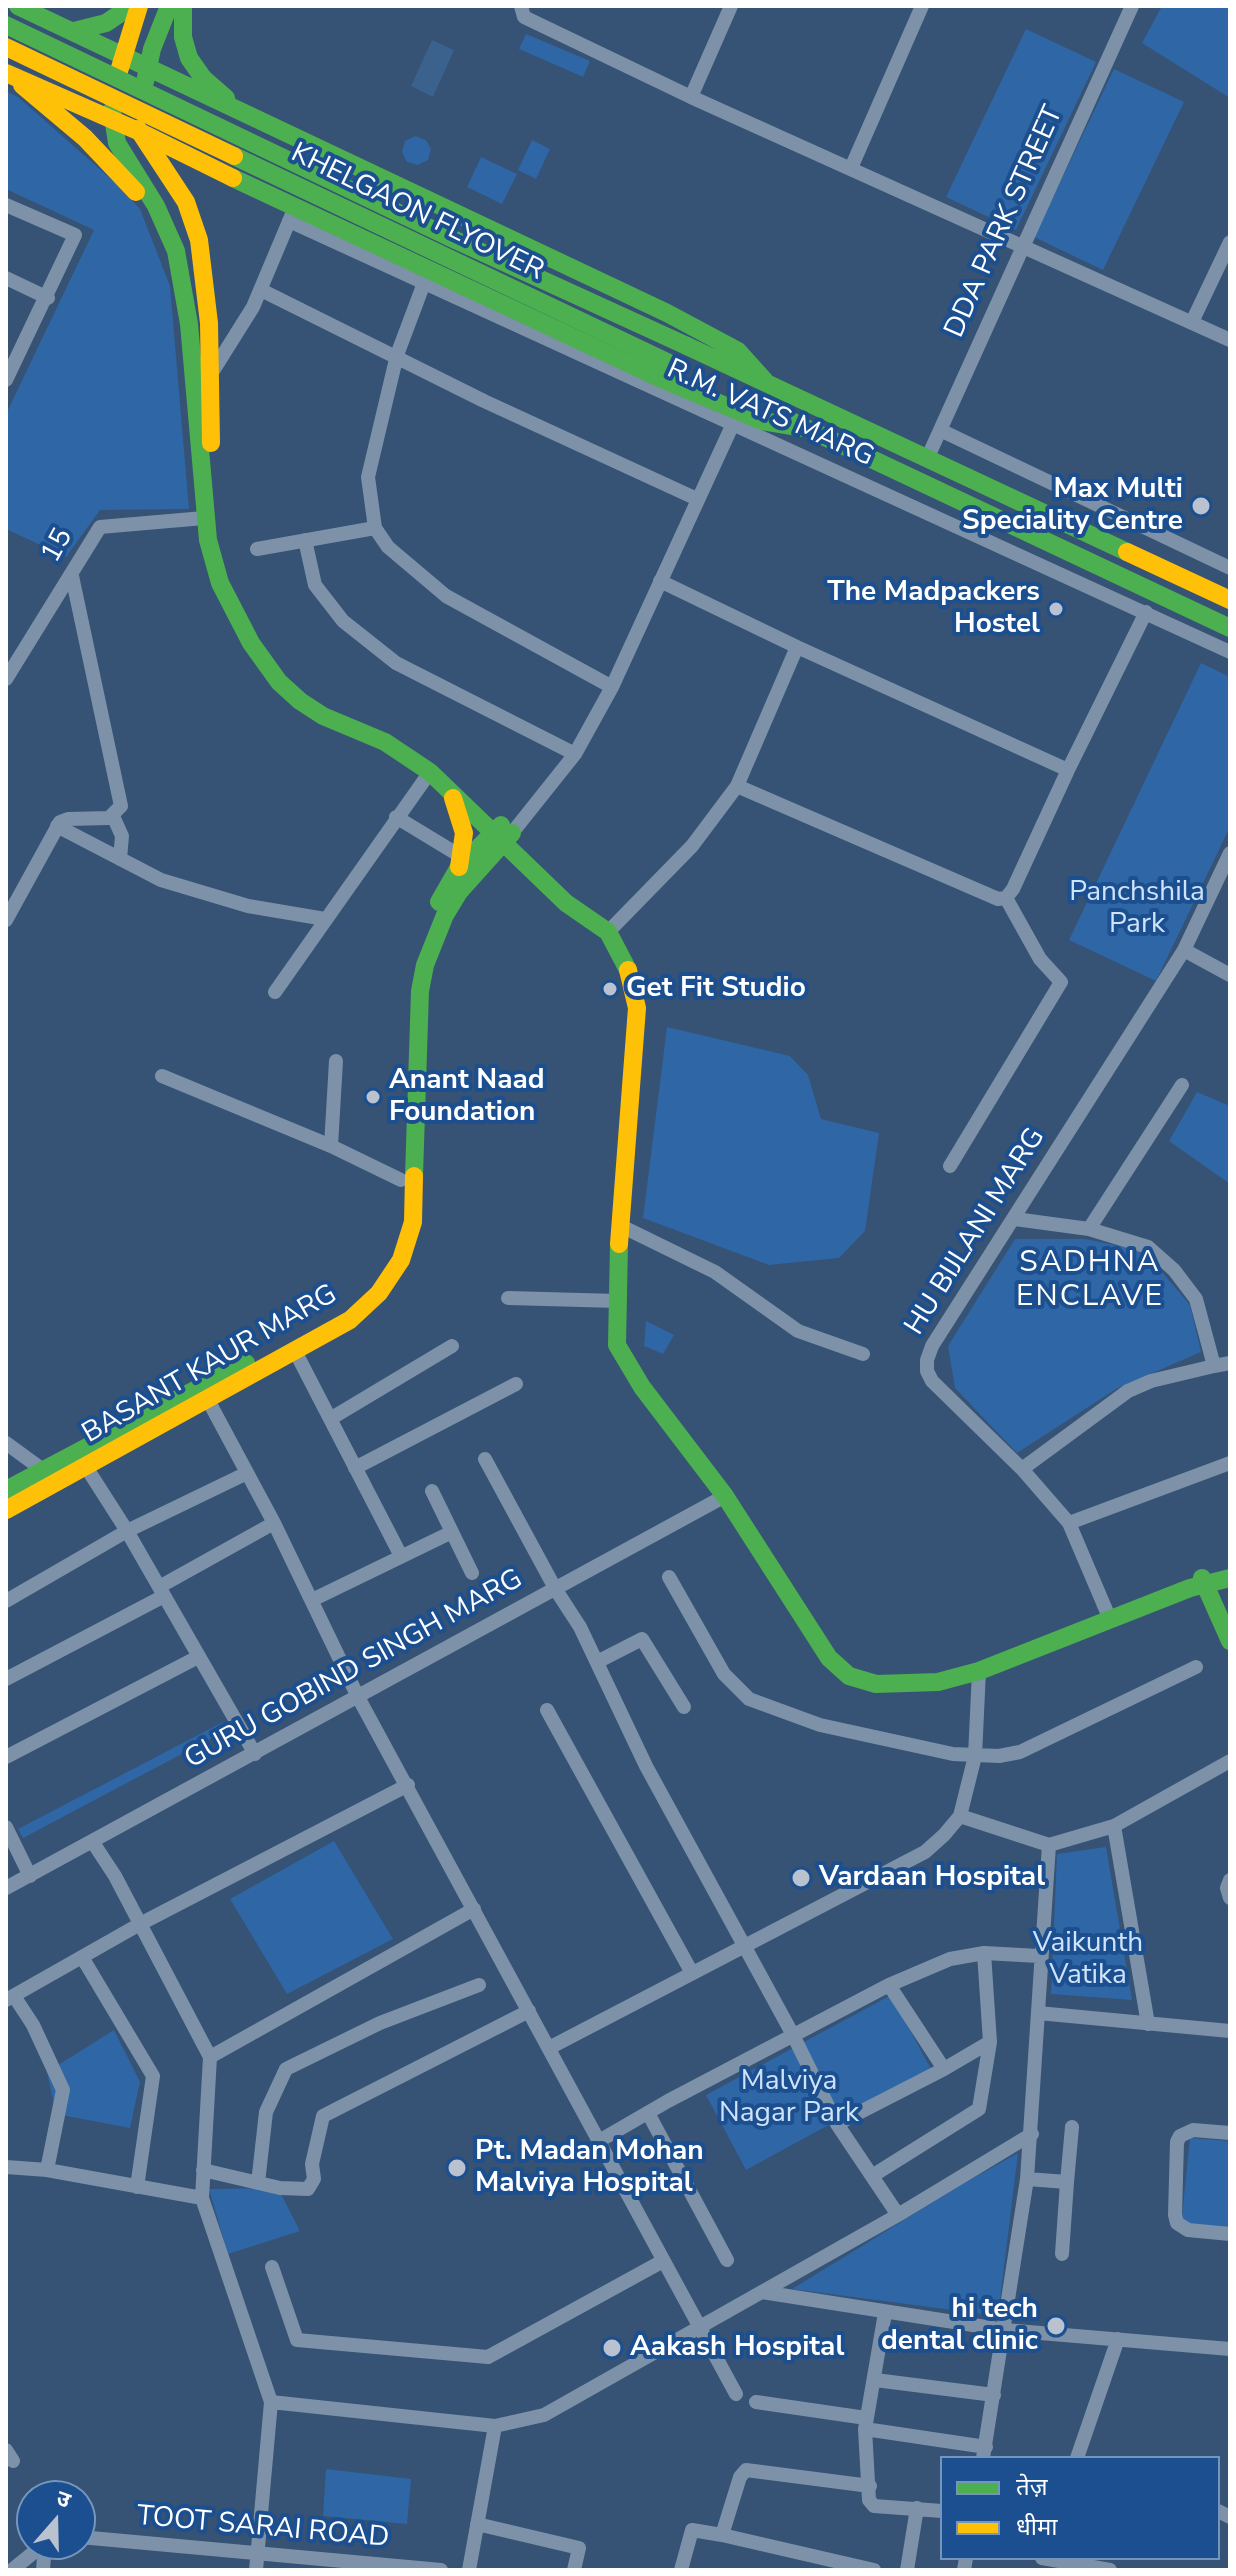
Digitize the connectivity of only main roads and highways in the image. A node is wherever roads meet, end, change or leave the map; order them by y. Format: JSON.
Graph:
{"nodes":[{"id":1,"x":18,"y":6,"type":"edge"},
{"id":2,"x":131,"y":6,"type":"edge"},
{"id":3,"x":139,"y":6,"type":"edge"},
{"id":4,"x":169,"y":6,"type":"edge"},
{"id":5,"x":183,"y":6,"type":"edge"},
{"id":6,"x":6,"y":25,"type":"edge"},
{"id":7,"x":74,"y":31,"type":"junction"},
{"id":8,"x":6,"y":47,"type":"edge"},
{"id":9,"x":124,"y":53,"type":"junction"},
{"id":10,"x":147,"y":65,"type":"junction"},
{"id":11,"x":9,"y":75,"type":"edge"},
{"id":12,"x":245,"y":113,"type":"junction"},
{"id":13,"x":111,"y":120,"type":"junction"},
{"id":14,"x":138,"y":131,"type":"junction"},
{"id":15,"x":312,"y":143,"type":"junction"},
{"id":16,"x":289,"y":210,"type":"junction"},
{"id":17,"x":167,"y":233,"type":"junction"},
{"id":18,"x":765,"y":381,"type":"junction"},
{"id":19,"x":804,"y":428,"type":"junction"},
{"id":20,"x":206,"y":462,"type":"junction"},
{"id":21,"x":210,"y":517,"type":"junction"},
{"id":22,"x":1230,"y":600,"type":"edge"},
{"id":23,"x":1230,"y":628,"type":"edge"},
{"id":24,"x":449,"y":791,"type":"junction"},
{"id":25,"x":502,"y":834,"type":"junction"},
{"id":26,"x":523,"y":863,"type":"junction"},
{"id":27,"x":466,"y":865,"type":"junction"},
{"id":28,"x":592,"y":918,"type":"junction"},
{"id":29,"x":81,"y":1460,"type":"junction"},
{"id":30,"x":49,"y":1477,"type":"junction"},
{"id":31,"x":6,"y":1490,"type":"edge"},
{"id":32,"x":6,"y":1510,"type":"edge"},
{"id":33,"x":1230,"y":1568,"type":"edge"},
{"id":34,"x":1230,"y":1578,"type":"edge"},
{"id":35,"x":1199,"y":1585,"type":"junction"},
{"id":36,"x":1230,"y":1640,"type":"edge"}],
"edges":[{"from":1,"to":7,"type":"main road"},
{"from":2,"to":7,"type":"main road"},
{"from":3,"to":9,"type":"main road"},
{"from":4,"to":10,"type":"main road"},
{"from":5,"to":12,"type":"main road"},
{"from":6,"to":18,"type":"main road","name":"KHELGAON FLYOVER","bridge":true},
{"from":7,"to":9,"type":"main road"},
{"from":8,"to":19,"type":"main road","name":"KHELGAON FLYOVER","bridge":true},
{"from":9,"to":10,"type":"main road"},
{"from":9,"to":13,"type":"main road"},
{"from":10,"to":12,"type":"main road"},
{"from":10,"to":14,"type":"main road"},
{"from":11,"to":13,"type":"main road"},
{"from":11,"to":17,"type":"main road"},
{"from":12,"to":15,"type":"main road"},
{"from":13,"to":14,"type":"main road"},
{"from":13,"to":17,"type":"main road"},
{"from":14,"to":16,"type":"main road"},
{"from":14,"to":20,"type":"main road"},
{"from":15,"to":16,"type":"main road"},
{"from":15,"to":18,"type":"main road"},
{"from":16,"to":19,"type":"main road"},
{"from":17,"to":20,"type":"main road"},
{"from":18,"to":22,"type":"main road","name":"KHELGAON FLYOVER"},
{"from":19,"to":23,"type":"main road","name":"KHELGAON FLYOVER"},
{"from":20,"to":21,"type":"main road"},
{"from":21,"to":24,"type":"main road"},
{"from":21,"to":25,"type":"main road"},
{"from":24,"to":25,"type":"main road"},
{"from":24,"to":27,"type":"main road"},
{"from":25,"to":26,"type":"main road"},
{"from":25,"to":27,"type":"main road","name":"BASANT KAUR MARG"},
{"from":25,"to":28,"type":"main road"},
{"from":26,"to":27,"type":"main road"},
{"from":26,"to":28,"type":"main road"},
{"from":27,"to":29,"type":"main road","name":"BASANT KAUR MARG"},
{"from":27,"to":29,"type":"main road","name":"BASANT KAUR MARG"},
{"from":28,"to":35,"type":"main road"},
{"from":29,"to":30,"type":"main road","name":"BASANT KAUR MARG"},
{"from":30,"to":31,"type":"main road","name":"BASANT KAUR MARG"},
{"from":30,"to":32,"type":"main road","name":"BASANT KAUR MARG"},
{"from":33,"to":35,"type":"main road"},
{"from":34,"to":35,"type":"main road"},
{"from":35,"to":36,"type":"main road"}]}
